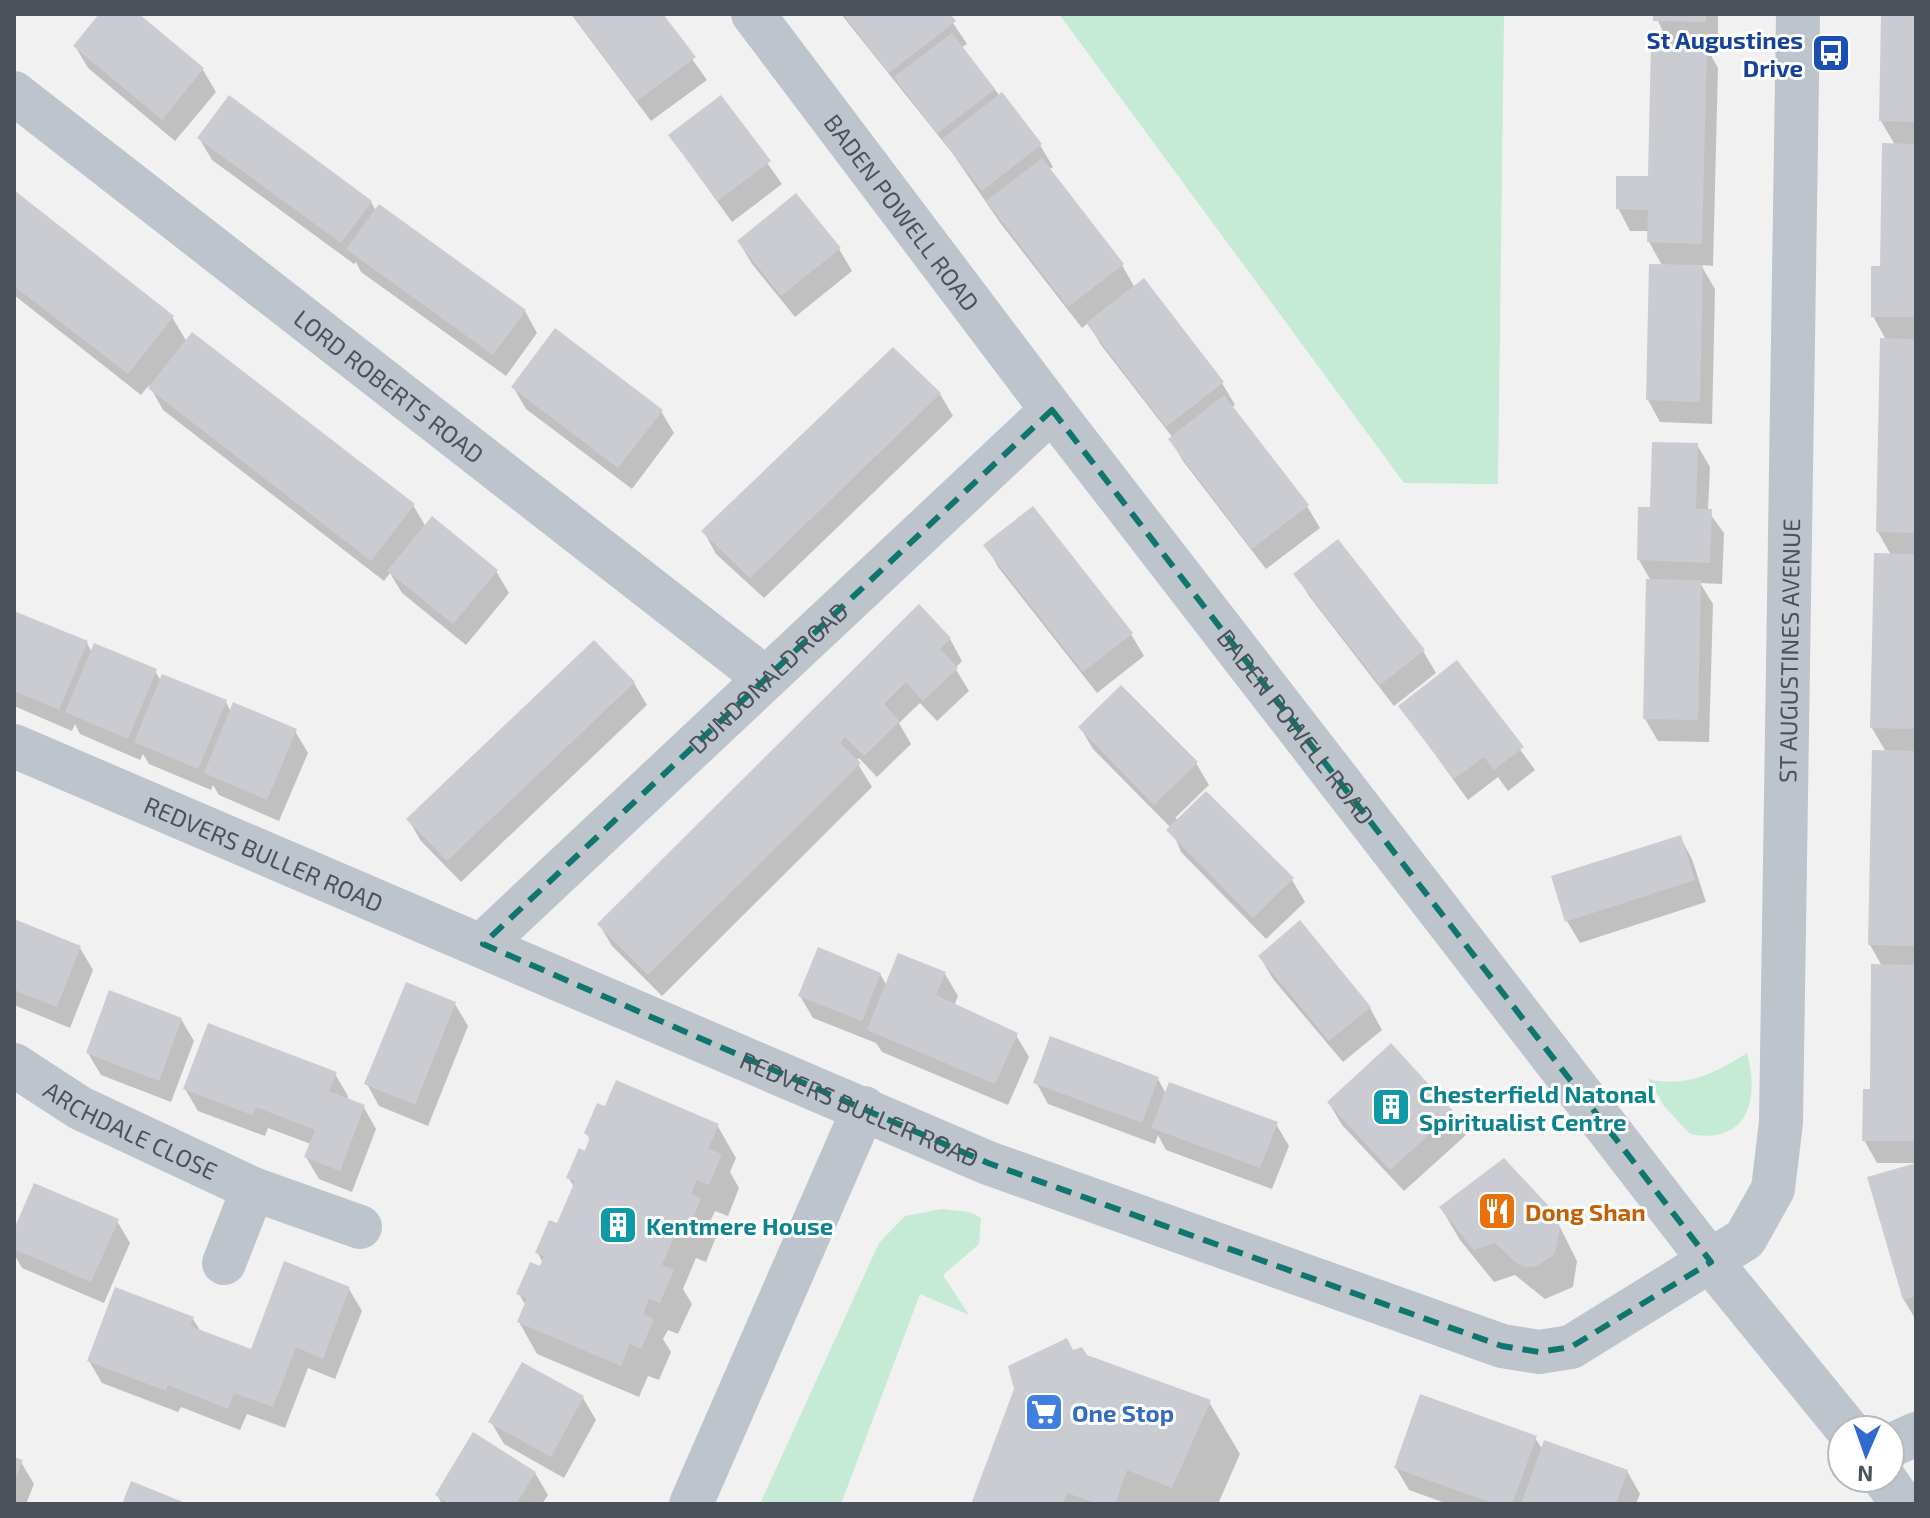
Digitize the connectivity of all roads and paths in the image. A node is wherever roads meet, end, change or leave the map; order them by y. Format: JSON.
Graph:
{"nodes":[{"id":1,"x":753,"y":14,"type":"edge"},
{"id":2,"x":1798,"y":14,"type":"edge"},
{"id":3,"x":14,"y":93,"type":"edge"},
{"id":4,"x":1052,"y":410,"type":"junction"},
{"id":5,"x":765,"y":678,"type":"junction"},
{"id":6,"x":14,"y":746,"type":"edge"},
{"id":7,"x":483,"y":944,"type":"junction"},
{"id":8,"x":14,"y":1065,"type":"edge"},
{"id":9,"x":864,"y":1108,"type":"junction"},
{"id":10,"x":253,"y":1189,"type":"junction"},
{"id":11,"x":360,"y":1227,"type":"dead end"},
{"id":12,"x":1711,"y":1262,"type":"junction"},
{"id":13,"x":224,"y":1263,"type":"dead end"},
{"id":14,"x":1835,"y":1414,"type":"edge"},
{"id":15,"x":691,"y":1504,"type":"edge"}],
"edges":[{"from":1,"to":4,"type":"street","name":"BADEN POWELL ROAD"},
{"from":2,"to":12,"type":"street","name":"ST AUGUSTINES AVENUE"},
{"from":3,"to":5,"type":"street","name":"LORD ROBERTS ROAD"},
{"from":4,"to":5,"type":"street","name":"DUNDONALD ROAD"},
{"from":4,"to":12,"type":"street","name":"BADEN POWELL ROAD"},
{"from":5,"to":7,"type":"street","name":"DUNDONALD ROAD"},
{"from":6,"to":7,"type":"street","name":"REDVERS BULLER ROAD"},
{"from":7,"to":9,"type":"street","name":"REDVERS BULLER ROAD"},
{"from":8,"to":10,"type":"street","name":"ARCHDALE CLOSE"},
{"from":9,"to":12,"type":"street","name":"REDVERS BULLER ROAD"},
{"from":9,"to":15,"type":"street"},
{"from":10,"to":11,"type":"street","name":"ARCHDALE CLOSE"},
{"from":10,"to":13,"type":"street"},
{"from":12,"to":14,"type":"street","name":"BADEN POWELL ROAD"}]}
